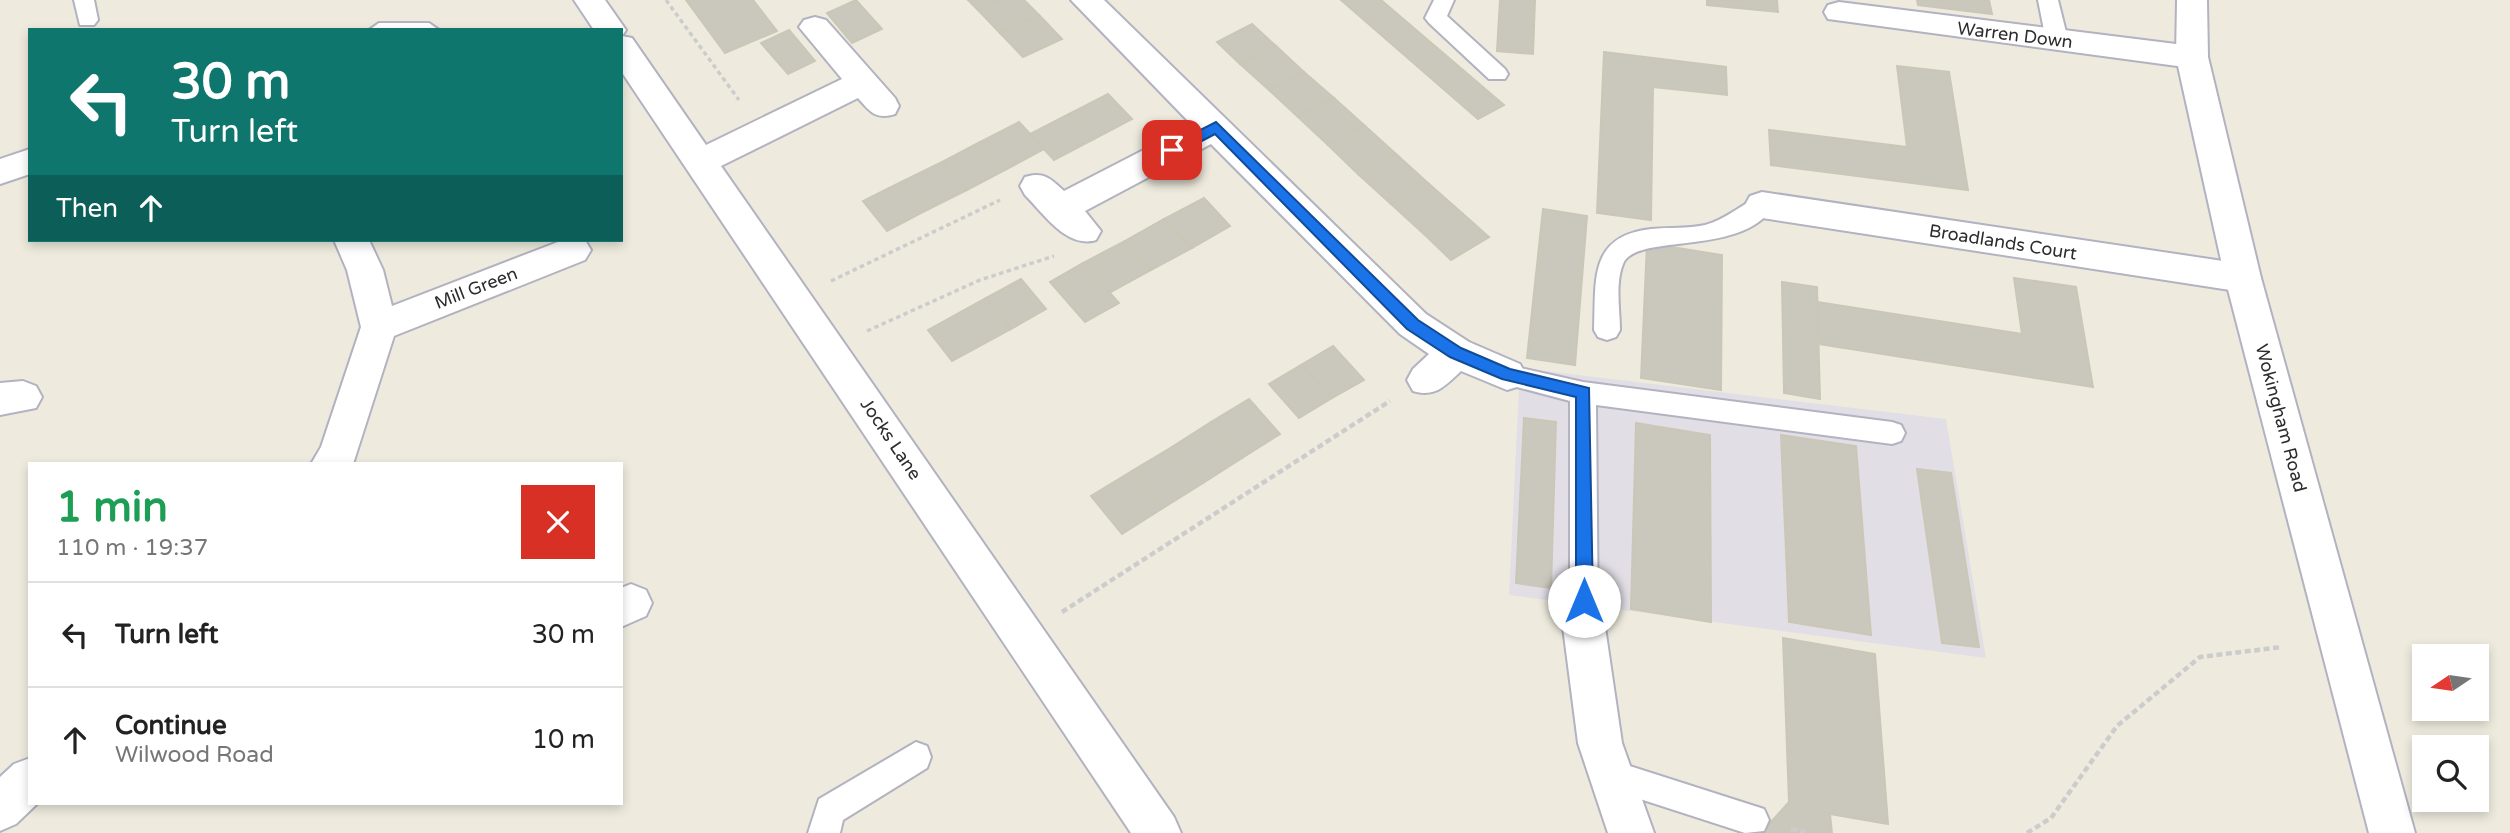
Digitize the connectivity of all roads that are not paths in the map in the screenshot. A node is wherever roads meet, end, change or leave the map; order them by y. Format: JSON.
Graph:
{"nodes":[{"id":1,"x":590,"y":0,"type":"edge"},
{"id":2,"x":1086,"y":0,"type":"edge"},
{"id":3,"x":1444,"y":0,"type":"edge"},
{"id":4,"x":2048,"y":0,"type":"edge"},
{"id":5,"x":2192,"y":0,"type":"edge"},
{"id":6,"x":1838,"y":6,"type":"edge"},
{"id":7,"x":815,"y":27,"type":"dead end"},
{"id":8,"x":609,"y":28,"type":"edge"},
{"id":9,"x":2057,"y":40,"type":"junction"},
{"id":10,"x":623,"y":49,"type":"edge"},
{"id":11,"x":2192,"y":57,"type":"junction"},
{"id":12,"x":1497,"y":75,"type":"dead end"},
{"id":13,"x":1216,"y":127,"type":"junction"},
{"id":14,"x":28,"y":162,"type":"edge"},
{"id":15,"x":701,"y":162,"type":"junction"},
{"id":16,"x":0,"y":172,"type":"edge"},
{"id":17,"x":1762,"y":205,"type":"joint"},
{"id":18,"x":1060,"y":209,"type":"road end"},
{"id":19,"x":353,"y":242,"type":"edge"},
{"id":20,"x":573,"y":250,"type":"dead end"},
{"id":21,"x":2243,"y":278,"type":"junction"},
{"id":22,"x":379,"y":327,"type":"junction"},
{"id":23,"x":1607,"y":330,"type":"dead end"},
{"id":24,"x":1456,"y":352,"type":"junction"},
{"id":25,"x":1507,"y":375,"type":"joint"},
{"id":26,"x":1426,"y":380,"type":"road end"},
{"id":27,"x":1583,"y":393,"type":"junction"},
{"id":28,"x":1892,"y":433,"type":"dead end"},
{"id":29,"x":332,"y":462,"type":"edge"},
{"id":30,"x":1584,"y":627,"type":"joint"},
{"id":31,"x":916,"y":757,"type":"dead end"},
{"id":32,"x":1611,"y":775,"type":"junction"},
{"id":33,"x":28,"y":782,"type":"edge"},
{"id":34,"x":0,"y":808,"type":"edge"},
{"id":35,"x":1753,"y":820,"type":"dead end"},
{"id":36,"x":824,"y":833,"type":"edge"},
{"id":37,"x":1158,"y":833,"type":"edge"},
{"id":38,"x":1631,"y":833,"type":"edge"},
{"id":39,"x":2392,"y":833,"type":"edge"}],
"edges":[{"from":1,"to":8,"type":"street"},
{"from":2,"to":13,"type":"street"},
{"from":3,"to":12,"type":"lane"},
{"from":4,"to":9,"type":"lane"},
{"from":5,"to":11,"type":"street","name":"Wokingham Road"},
{"from":6,"to":9,"type":"street","name":"Warren Down"},
{"from":7,"to":15,"type":"street"},
{"from":9,"to":11,"type":"street","name":"Warren Down"},
{"from":10,"to":15,"type":"street","name":"Jocks Lane"},
{"from":11,"to":21,"type":"street","name":"Wokingham Road"},
{"from":13,"to":18,"type":"street"},
{"from":13,"to":24,"type":"street"},
{"from":14,"to":16,"type":"street"},
{"from":15,"to":37,"type":"street","name":"Jocks Lane"},
{"from":17,"to":21,"type":"street","name":"Broadlands Court"},
{"from":17,"to":23,"type":"lane"},
{"from":19,"to":22,"type":"street"},
{"from":20,"to":22,"type":"street","name":"Mill Green"},
{"from":21,"to":39,"type":"street","name":"Wokingham Road"},
{"from":22,"to":29,"type":"street"},
{"from":24,"to":25,"type":"street"},
{"from":24,"to":26,"type":"street"},
{"from":25,"to":27,"type":"lane"},
{"from":27,"to":28,"type":"lane"},
{"from":27,"to":30,"type":"lane"},
{"from":30,"to":32,"type":"street"},
{"from":31,"to":36,"type":"lane"},
{"from":32,"to":35,"type":"lane"},
{"from":32,"to":38,"type":"street"},
{"from":33,"to":34,"type":"street"}]}
